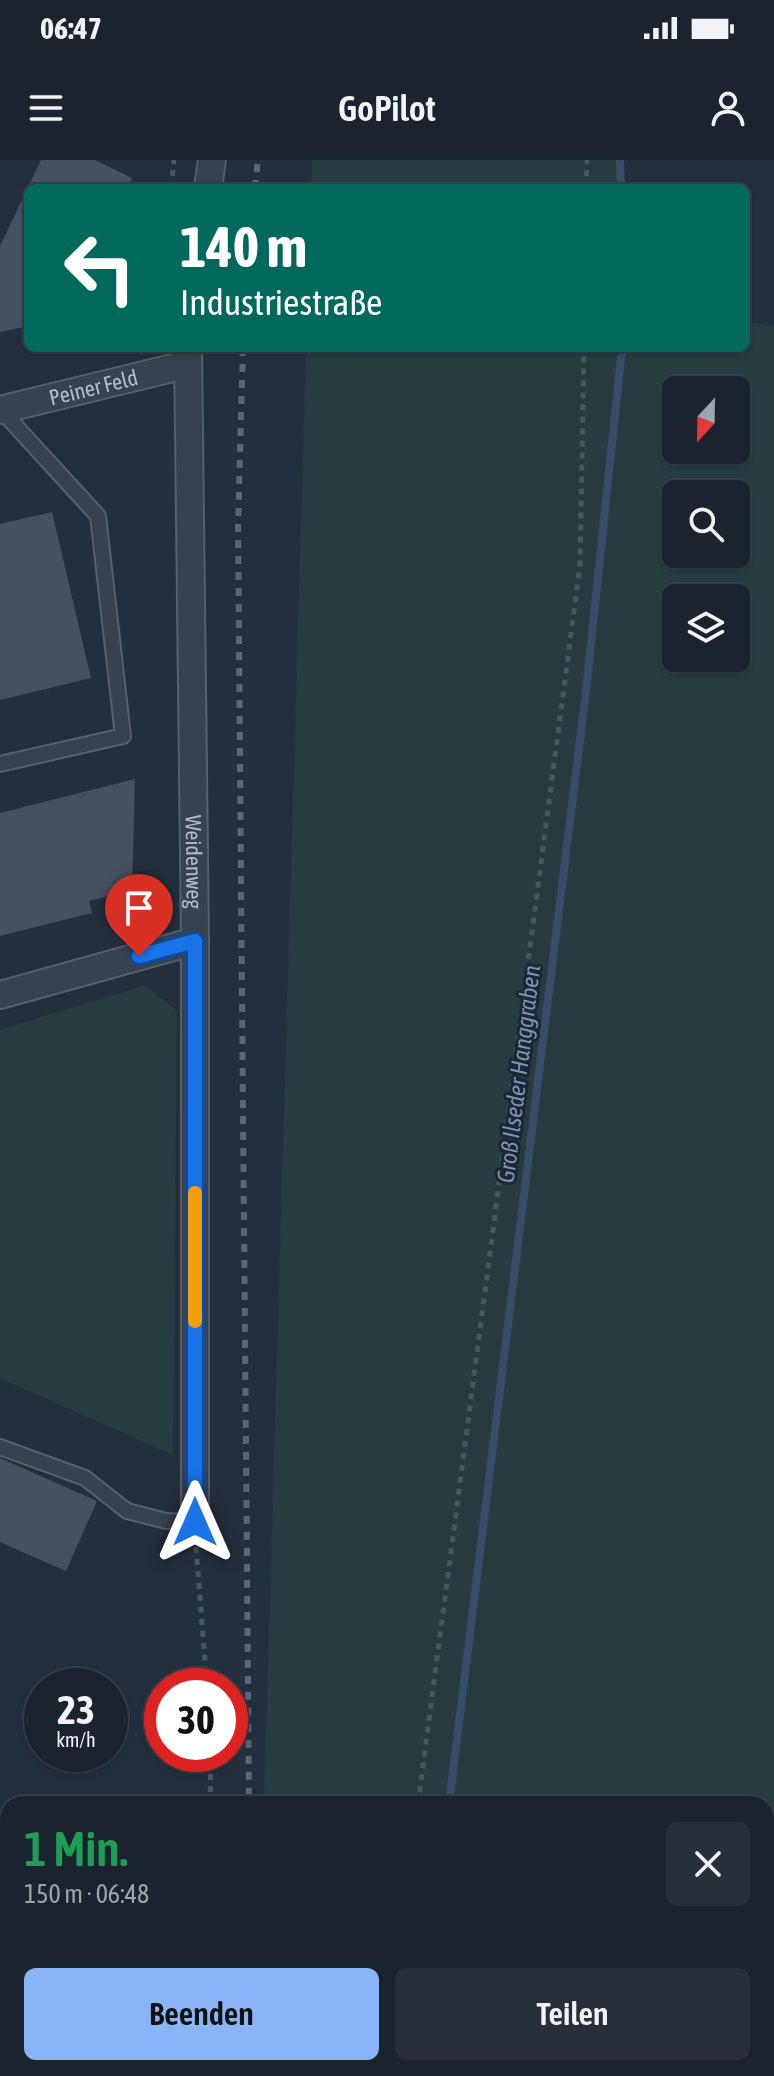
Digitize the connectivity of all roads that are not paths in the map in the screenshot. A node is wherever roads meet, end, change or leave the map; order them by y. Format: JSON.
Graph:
{"nodes":[{"id":1,"x":212,"y":160,"type":"edge"},
{"id":2,"x":209,"y":184,"type":"edge"},
{"id":3,"x":186,"y":357,"type":"edge"},
{"id":4,"x":0,"y":410,"type":"edge"},
{"id":5,"x":0,"y":764,"type":"edge"},
{"id":6,"x":195,"y":941,"type":"junction"},
{"id":7,"x":0,"y":995,"type":"edge"},
{"id":8,"x":0,"y":1447,"type":"edge"},
{"id":9,"x":195,"y":1522,"type":"joint"}],
"edges":[{"from":1,"to":2,"type":"street"},
{"from":3,"to":4,"type":"street","name":"Peiner Feld"},
{"from":3,"to":6,"type":"street","name":"Weidenweg"},
{"from":4,"to":5,"type":"lane"},
{"from":6,"to":7,"type":"street"},
{"from":6,"to":9,"type":"street","name":"Weidenweg"},
{"from":8,"to":9,"type":"lane"}]}
